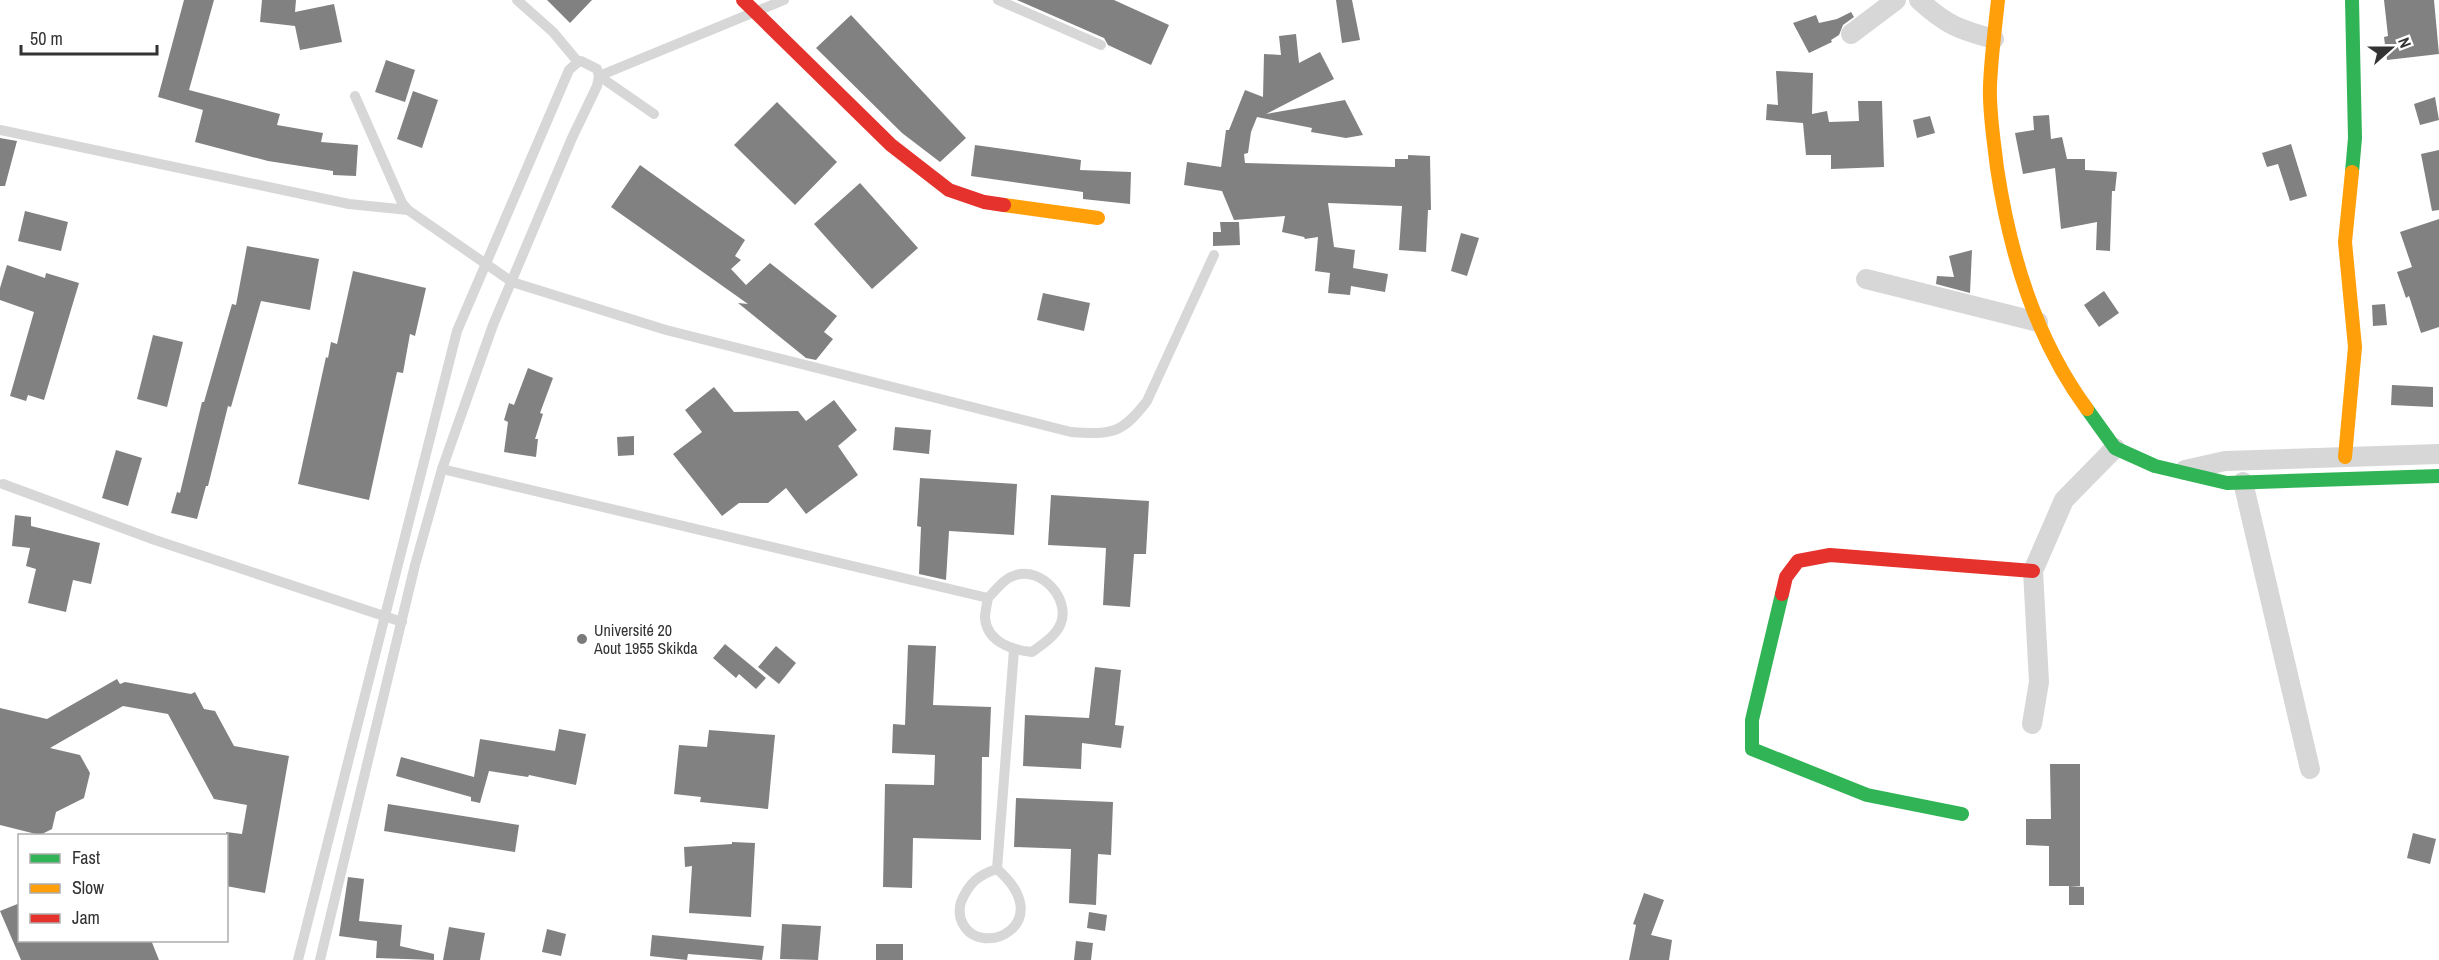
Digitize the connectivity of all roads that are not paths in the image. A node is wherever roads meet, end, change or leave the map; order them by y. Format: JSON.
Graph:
{"nodes":[{"id":1,"x":517,"y":0,"type":"edge"},
{"id":2,"x":743,"y":0,"type":"edge"},
{"id":3,"x":784,"y":0,"type":"edge"},
{"id":4,"x":998,"y":0,"type":"edge"},
{"id":5,"x":1896,"y":0,"type":"edge"},
{"id":6,"x":1919,"y":0,"type":"edge"},
{"id":7,"x":1998,"y":0,"type":"edge"},
{"id":8,"x":2352,"y":0,"type":"edge"},
{"id":9,"x":755,"y":12,"type":"junction"},
{"id":10,"x":1851,"y":34,"type":"dead end"},
{"id":11,"x":1995,"y":39,"type":"junction"},
{"id":12,"x":1101,"y":45,"type":"dead end"},
{"id":13,"x":578,"y":62,"type":"junction"},
{"id":14,"x":598,"y":76,"type":"junction"},
{"id":15,"x":355,"y":96,"type":"dead end"},
{"id":16,"x":654,"y":114,"type":"dead end"},
{"id":17,"x":0,"y":130,"type":"edge"},
{"id":18,"x":408,"y":210,"type":"junction"},
{"id":19,"x":1098,"y":218,"type":"dead end"},
{"id":20,"x":1214,"y":255,"type":"dead end"},
{"id":21,"x":485,"y":265,"type":"junction"},
{"id":22,"x":1866,"y":279,"type":"dead end"},
{"id":23,"x":512,"y":282,"type":"junction"},
{"id":24,"x":2038,"y":322,"type":"junction"},
{"id":25,"x":2115,"y":448,"type":"junction"},
{"id":26,"x":2439,"y":454,"type":"edge"},
{"id":27,"x":2345,"y":458,"type":"junction"},
{"id":28,"x":442,"y":469,"type":"junction"},
{"id":29,"x":2180,"y":472,"type":"junction"},
{"id":30,"x":2439,"y":476,"type":"edge"},
{"id":31,"x":2243,"y":482,"type":"junction"},
{"id":32,"x":3,"y":484,"type":"dead end"},
{"id":33,"x":2032,"y":571,"type":"junction"},
{"id":34,"x":988,"y":598,"type":"junction"},
{"id":35,"x":386,"y":615,"type":"junction"},
{"id":36,"x":402,"y":622,"type":"junction"},
{"id":37,"x":1014,"y":650,"type":"junction"},
{"id":38,"x":2032,"y":724,"type":"dead end"},
{"id":39,"x":2310,"y":769,"type":"dead end"},
{"id":40,"x":1962,"y":814,"type":"dead end"},
{"id":41,"x":997,"y":869,"type":"junction"},
{"id":42,"x":298,"y":960,"type":"edge"},
{"id":43,"x":320,"y":960,"type":"edge"}],
"edges":[{"from":1,"to":13,"type":"lane"},
{"from":2,"to":9,"type":"street"},
{"from":3,"to":9,"type":"lane"},
{"from":4,"to":12,"type":"lane"},
{"from":5,"to":10,"type":"street"},
{"from":6,"to":11,"type":"street"},
{"from":7,"to":11,"type":"street"},
{"from":8,"to":27,"type":"street"},
{"from":9,"to":14,"type":"lane"},
{"from":9,"to":19,"type":"street"},
{"from":11,"to":24,"type":"street"},
{"from":13,"to":14,"type":"lane"},
{"from":13,"to":21,"type":"lane"},
{"from":14,"to":16,"type":"lane"},
{"from":14,"to":23,"type":"lane"},
{"from":15,"to":18,"type":"lane"},
{"from":17,"to":18,"type":"lane"},
{"from":18,"to":21,"type":"lane"},
{"from":20,"to":23,"type":"lane"},
{"from":21,"to":23,"type":"lane"},
{"from":21,"to":35,"type":"lane"},
{"from":22,"to":24,"type":"street"},
{"from":23,"to":28,"type":"lane"},
{"from":24,"to":25,"type":"street"},
{"from":25,"to":29,"type":"street"},
{"from":25,"to":33,"type":"street"},
{"from":26,"to":27,"type":"street"},
{"from":27,"to":29,"type":"street"},
{"from":28,"to":34,"type":"lane"},
{"from":28,"to":36,"type":"lane"},
{"from":29,"to":31,"type":"street"},
{"from":30,"to":31,"type":"street"},
{"from":31,"to":39,"type":"street"},
{"from":32,"to":35,"type":"lane"},
{"from":33,"to":38,"type":"street"},
{"from":33,"to":40,"type":"street"},
{"from":34,"to":37,"type":"lane"},
{"from":34,"to":37,"type":"lane"},
{"from":35,"to":36,"type":"lane"},
{"from":35,"to":42,"type":"lane"},
{"from":36,"to":43,"type":"lane"},
{"from":37,"to":41,"type":"lane"},
{"from":41,"to":41,"type":"lane"}]}
